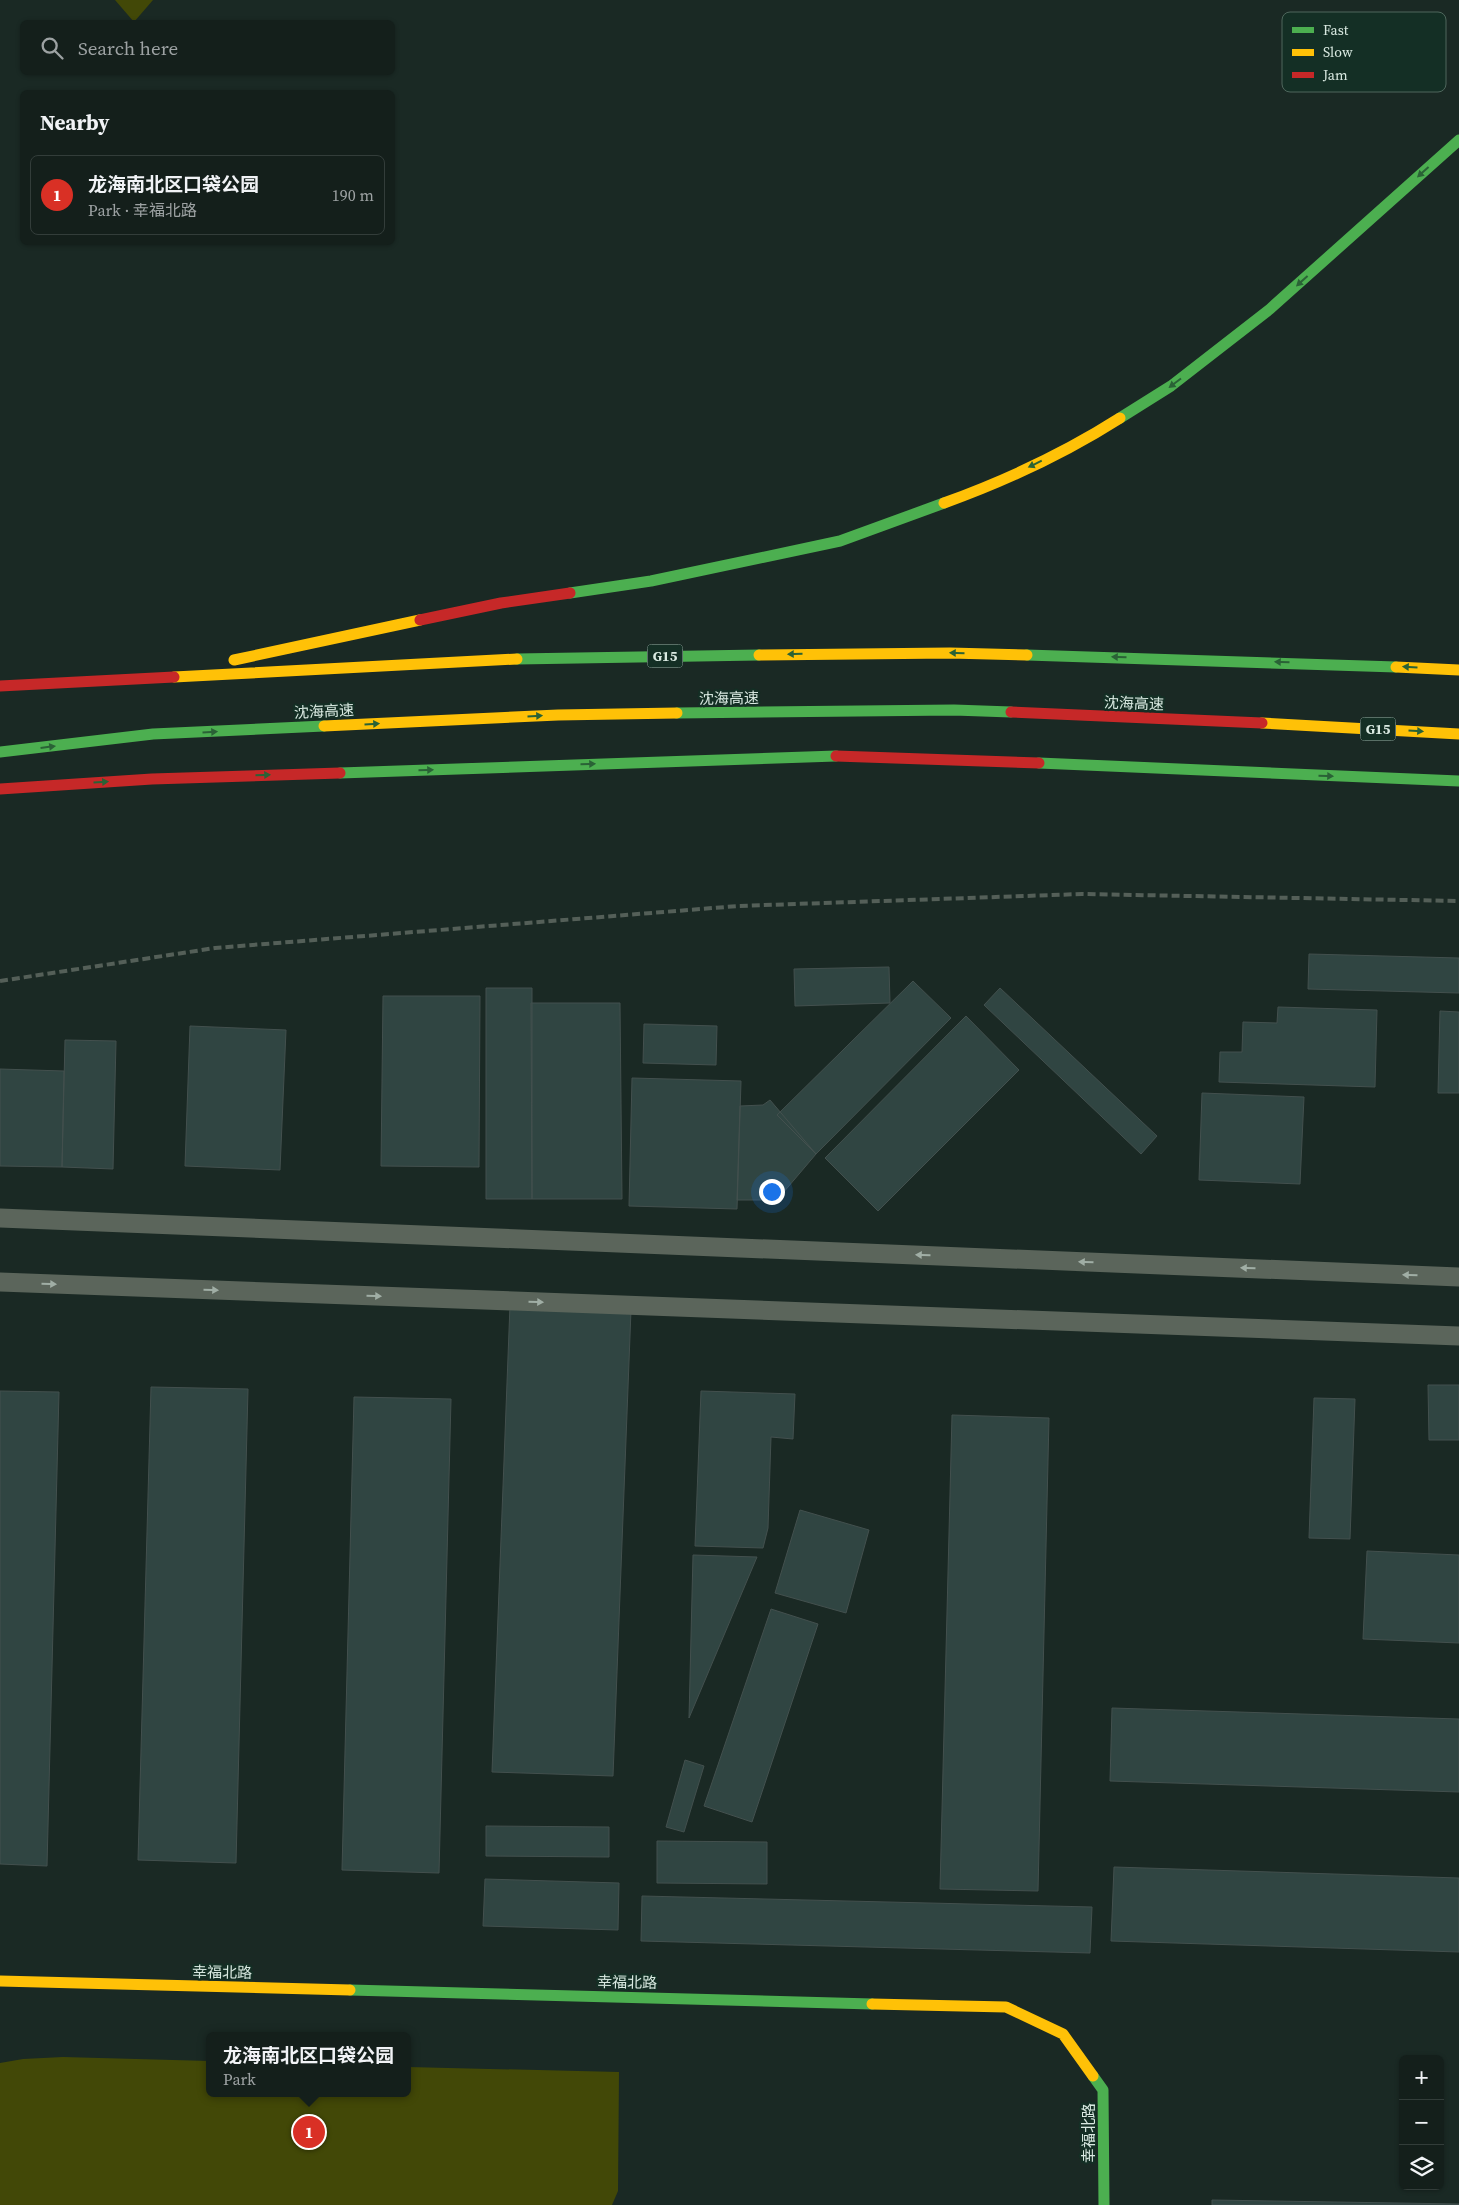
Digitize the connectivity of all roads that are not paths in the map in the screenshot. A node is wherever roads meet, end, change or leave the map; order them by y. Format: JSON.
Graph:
{"nodes":[{"id":1,"x":1459,"y":140,"type":"edge"},
{"id":2,"x":1459,"y":670,"type":"edge"},
{"id":3,"x":152,"y":678,"type":"junction"},
{"id":4,"x":0,"y":686,"type":"edge"},
{"id":5,"x":1459,"y":734,"type":"edge"},
{"id":6,"x":0,"y":752,"type":"edge"},
{"id":7,"x":1459,"y":781,"type":"edge"},
{"id":8,"x":0,"y":789,"type":"edge"},
{"id":9,"x":0,"y":1218,"type":"edge"},
{"id":10,"x":1459,"y":1277,"type":"edge"},
{"id":11,"x":0,"y":1282,"type":"edge"},
{"id":12,"x":1459,"y":1336,"type":"edge"},
{"id":13,"x":0,"y":1981,"type":"edge"},
{"id":14,"x":1104,"y":2205,"type":"edge"}],
"edges":[{"from":1,"to":3,"type":"main road","one_way":true},
{"from":2,"to":3,"type":"main road","number":"G15","one_way":true},
{"from":3,"to":4,"type":"main road","number":"G15"},
{"from":6,"to":5,"type":"main road","name":"沈海高速","number":"G15","one_way":true},
{"from":8,"to":7,"type":"main road","one_way":true},
{"from":10,"to":9,"type":"lane","one_way":true},
{"from":11,"to":12,"type":"lane","one_way":true},
{"from":13,"to":14,"type":"main road","name":"幸福北路"}]}
